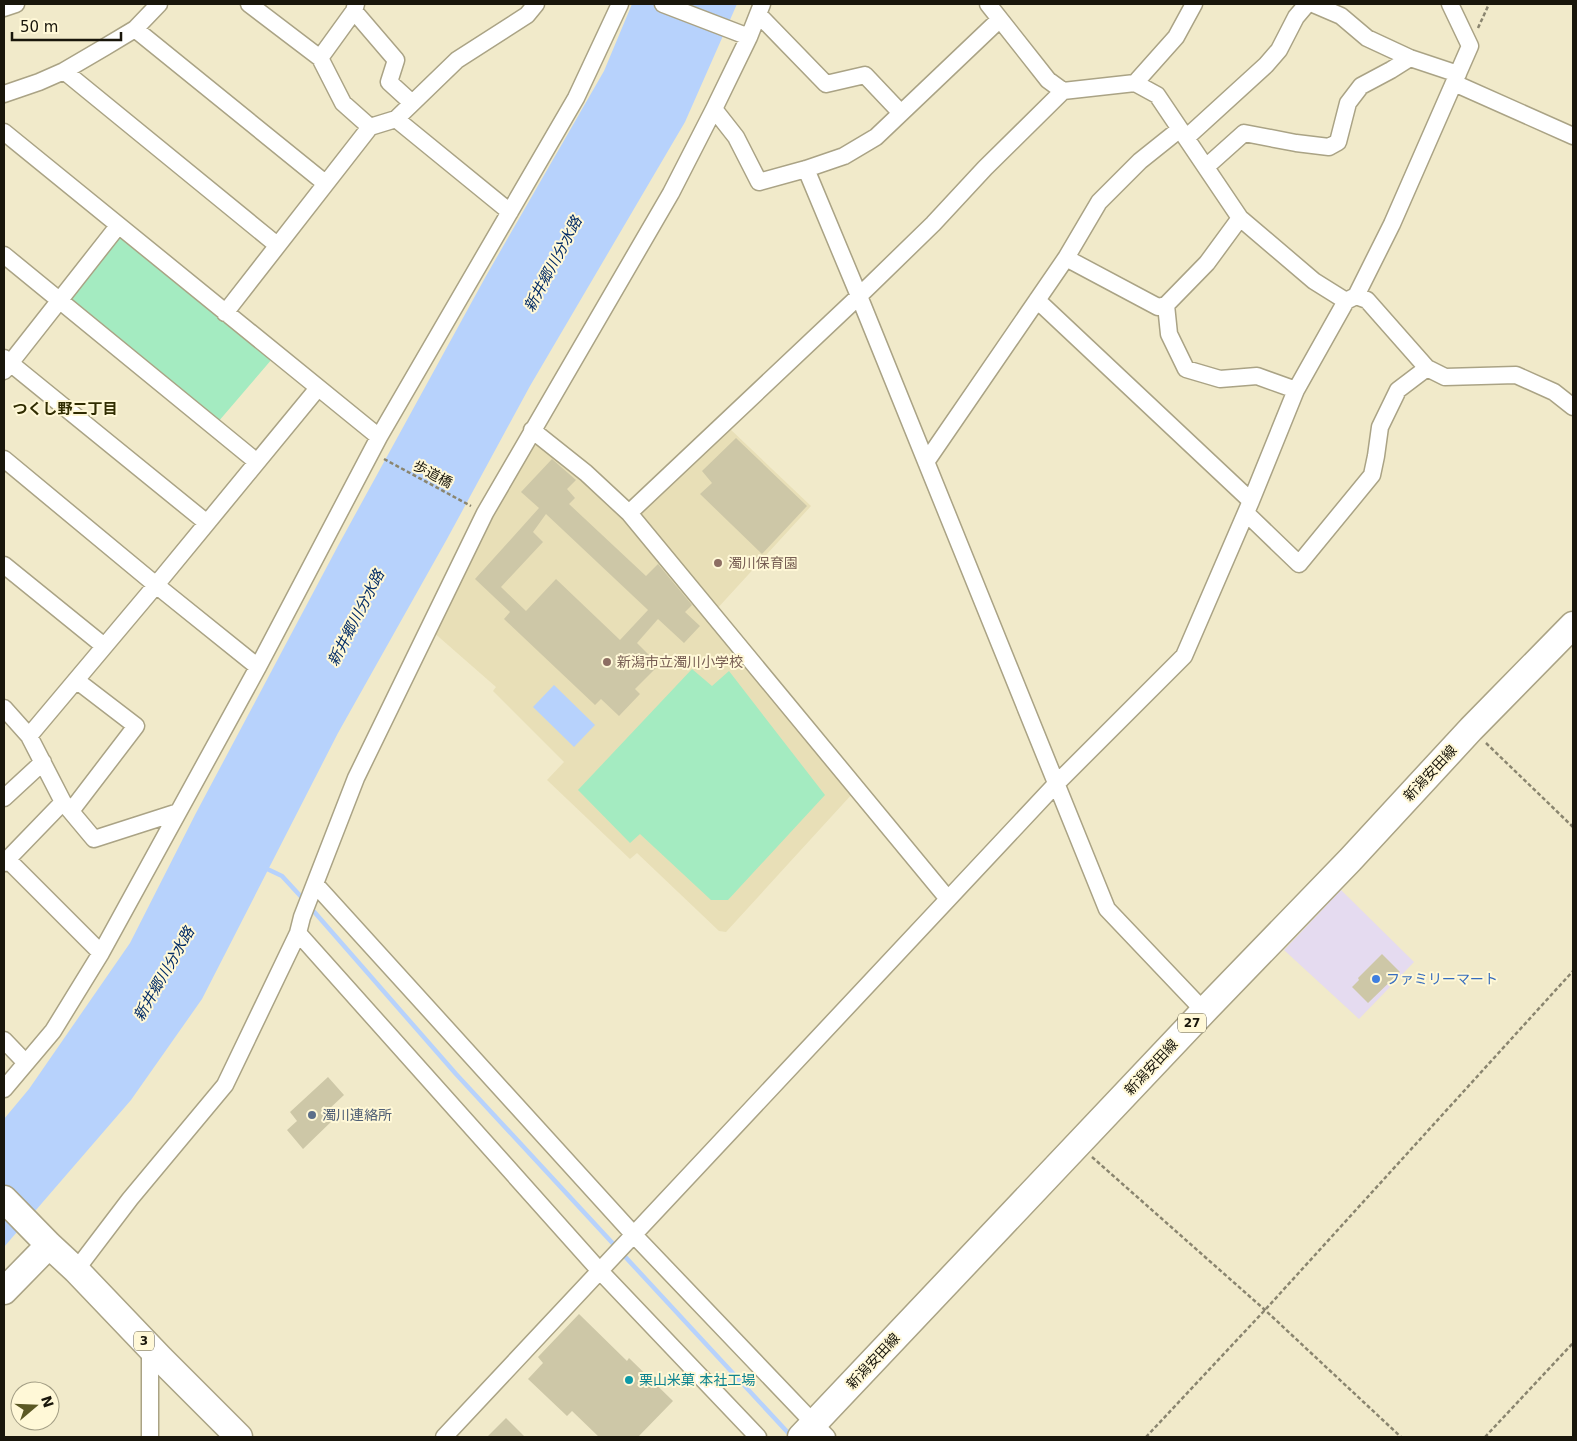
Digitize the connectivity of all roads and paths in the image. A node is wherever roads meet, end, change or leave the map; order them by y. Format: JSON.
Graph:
{"nodes":[{"id":1,"x":16,"y":4,"type":"edge"},
{"id":2,"x":159,"y":4,"type":"edge"},
{"id":3,"x":249,"y":4,"type":"edge"},
{"id":4,"x":536,"y":4,"type":"edge"},
{"id":5,"x":620,"y":4,"type":"edge"},
{"id":6,"x":663,"y":4,"type":"edge"},
{"id":7,"x":1194,"y":4,"type":"edge"},
{"id":8,"x":1307,"y":4,"type":"edge"},
{"id":9,"x":1313,"y":4,"type":"edge"},
{"id":10,"x":1450,"y":4,"type":"edge"},
{"id":11,"x":1489,"y":4,"type":"edge"},
{"id":12,"x":355,"y":7,"type":"edge"},
{"id":13,"x":4,"y":8,"type":"edge"},
{"id":14,"x":760,"y":9,"type":"edge"},
{"id":15,"x":997,"y":10,"type":"edge"},
{"id":16,"x":134,"y":29,"type":"junction"},
{"id":17,"x":749,"y":36,"type":"junction"},
{"id":18,"x":1470,"y":46,"type":"junction"},
{"id":19,"x":320,"y":58,"type":"junction"},
{"id":20,"x":1410,"y":58,"type":"junction"},
{"id":21,"x":64,"y":71,"type":"junction"},
{"id":22,"x":1456,"y":79,"type":"junction"},
{"id":23,"x":1135,"y":83,"type":"junction"},
{"id":24,"x":1063,"y":91,"type":"junction"},
{"id":25,"x":4,"y":94,"type":"edge"},
{"id":26,"x":412,"y":103,"type":"junction"},
{"id":27,"x":714,"y":109,"type":"junction"},
{"id":28,"x":901,"y":113,"type":"junction"},
{"id":29,"x":396,"y":119,"type":"junction"},
{"id":30,"x":370,"y":127,"type":"junction"},
{"id":31,"x":4,"y":132,"type":"edge"},
{"id":32,"x":1183,"y":133,"type":"junction"},
{"id":33,"x":1573,"y":136,"type":"edge"},
{"id":34,"x":1206,"y":167,"type":"junction"},
{"id":35,"x":806,"y":169,"type":"junction"},
{"id":36,"x":325,"y":183,"type":"junction"},
{"id":37,"x":510,"y":212,"type":"junction"},
{"id":38,"x":1240,"y":218,"type":"junction"},
{"id":39,"x":118,"y":226,"type":"junction"},
{"id":40,"x":276,"y":246,"type":"junction"},
{"id":41,"x":4,"y":255,"type":"edge"},
{"id":42,"x":1066,"y":258,"type":"junction"},
{"id":43,"x":859,"y":296,"type":"junction"},
{"id":44,"x":1351,"y":298,"type":"junction"},
{"id":45,"x":60,"y":300,"type":"junction"},
{"id":46,"x":1037,"y":300,"type":"junction"},
{"id":47,"x":1166,"y":305,"type":"junction"},
{"id":48,"x":225,"y":313,"type":"junction"},
{"id":49,"x":6,"y":364,"type":"edge"},
{"id":50,"x":1426,"y":368,"type":"junction"},
{"id":51,"x":318,"y":388,"type":"junction"},
{"id":52,"x":1296,"y":390,"type":"junction"},
{"id":53,"x":1573,"y":407,"type":"edge"},
{"id":54,"x":532,"y":430,"type":"junction"},
{"id":55,"x":380,"y":437,"type":"junction"},
{"id":56,"x":4,"y":459,"type":"edge"},
{"id":57,"x":257,"y":462,"type":"junction"},
{"id":58,"x":389,"y":462,"type":"dead end"},
{"id":59,"x":926,"y":462,"type":"junction"},
{"id":60,"x":467,"y":503,"type":"dead end"},
{"id":61,"x":1249,"y":507,"type":"junction"},
{"id":62,"x":629,"y":513,"type":"junction"},
{"id":63,"x":207,"y":523,"type":"junction"},
{"id":64,"x":4,"y":565,"type":"edge"},
{"id":65,"x":156,"y":585,"type":"junction"},
{"id":66,"x":1573,"y":625,"type":"edge"},
{"id":67,"x":104,"y":646,"type":"junction"},
{"id":68,"x":258,"y":667,"type":"junction"},
{"id":69,"x":76,"y":680,"type":"junction"},
{"id":70,"x":6,"y":713,"type":"edge"},
{"id":71,"x":1471,"y":729,"type":"junction"},
{"id":72,"x":29,"y":736,"type":"junction"},
{"id":73,"x":43,"y":762,"type":"junction"},
{"id":74,"x":1056,"y":784,"type":"junction"},
{"id":75,"x":4,"y":798,"type":"edge"},
{"id":76,"x":67,"y":807,"type":"junction"},
{"id":77,"x":178,"y":812,"type":"junction"},
{"id":78,"x":1573,"y":827,"type":"edge"},
{"id":79,"x":6,"y":861,"type":"edge"},
{"id":80,"x":315,"y":884,"type":"junction"},
{"id":81,"x":948,"y":899,"type":"junction"},
{"id":82,"x":298,"y":933,"type":"junction"},
{"id":83,"x":101,"y":954,"type":"junction"},
{"id":84,"x":1573,"y":972,"type":"edge"},
{"id":85,"x":1204,"y":1011,"type":"junction"},
{"id":86,"x":4,"y":1040,"type":"edge"},
{"id":87,"x":26,"y":1063,"type":"junction"},
{"id":88,"x":4,"y":1089,"type":"edge"},
{"id":89,"x":1078,"y":1144,"type":"junction"},
{"id":90,"x":4,"y":1198,"type":"edge"},
{"id":91,"x":632,"y":1237,"type":"junction"},
{"id":92,"x":43,"y":1239,"type":"junction"},
{"id":93,"x":604,"y":1265,"type":"junction"},
{"id":94,"x":76,"y":1270,"type":"junction"},
{"id":95,"x":4,"y":1291,"type":"edge"},
{"id":96,"x":1265,"y":1310,"type":"junction"},
{"id":97,"x":1573,"y":1343,"type":"edge"},
{"id":98,"x":150,"y":1348,"type":"junction"},
{"id":99,"x":814,"y":1433,"type":"edge"},
{"id":100,"x":150,"y":1437,"type":"edge"},
{"id":101,"x":239,"y":1437,"type":"edge"},
{"id":102,"x":444,"y":1437,"type":"edge"},
{"id":103,"x":758,"y":1437,"type":"edge"},
{"id":104,"x":1146,"y":1437,"type":"edge"},
{"id":105,"x":1401,"y":1437,"type":"edge"},
{"id":106,"x":1485,"y":1437,"type":"edge"}],
"edges":[{"from":1,"to":13,"type":"street"},
{"from":2,"to":16,"type":"street"},
{"from":3,"to":19,"type":"street"},
{"from":4,"to":26,"type":"street"},
{"from":5,"to":37,"type":"street"},
{"from":6,"to":17,"type":"street"},
{"from":7,"to":23,"type":"street"},
{"from":8,"to":32,"type":"street"},
{"from":9,"to":20,"type":"street"},
{"from":10,"to":18,"type":"street"},
{"from":11,"to":18,"type":"path"},
{"from":12,"to":19,"type":"street"},
{"from":12,"to":26,"type":"street"},
{"from":14,"to":17,"type":"street"},
{"from":14,"to":28,"type":"street"},
{"from":15,"to":24,"type":"street"},
{"from":15,"to":28,"type":"street"},
{"from":16,"to":21,"type":"street"},
{"from":16,"to":36,"type":"street"},
{"from":17,"to":27,"type":"street"},
{"from":18,"to":22,"type":"street"},
{"from":19,"to":30,"type":"street"},
{"from":20,"to":22,"type":"street"},
{"from":20,"to":34,"type":"street"},
{"from":21,"to":25,"type":"street"},
{"from":21,"to":40,"type":"street"},
{"from":22,"to":33,"type":"street"},
{"from":22,"to":44,"type":"street"},
{"from":23,"to":24,"type":"street"},
{"from":23,"to":32,"type":"street"},
{"from":24,"to":43,"type":"street"},
{"from":26,"to":29,"type":"street"},
{"from":27,"to":35,"type":"street"},
{"from":27,"to":54,"type":"street"},
{"from":28,"to":35,"type":"street"},
{"from":29,"to":30,"type":"street"},
{"from":29,"to":37,"type":"street"},
{"from":30,"to":36,"type":"street"},
{"from":31,"to":39,"type":"street"},
{"from":32,"to":34,"type":"street"},
{"from":32,"to":42,"type":"street"},
{"from":34,"to":38,"type":"street"},
{"from":35,"to":43,"type":"street"},
{"from":36,"to":40,"type":"street"},
{"from":37,"to":55,"type":"street"},
{"from":38,"to":44,"type":"street"},
{"from":38,"to":47,"type":"street"},
{"from":39,"to":45,"type":"street"},
{"from":39,"to":48,"type":"street"},
{"from":40,"to":48,"type":"street"},
{"from":41,"to":45,"type":"street"},
{"from":42,"to":46,"type":"street"},
{"from":42,"to":47,"type":"street"},
{"from":43,"to":59,"type":"street"},
{"from":43,"to":62,"type":"street"},
{"from":44,"to":50,"type":"street"},
{"from":44,"to":52,"type":"street"},
{"from":45,"to":49,"type":"street"},
{"from":45,"to":57,"type":"street"},
{"from":46,"to":59,"type":"street"},
{"from":46,"to":61,"type":"street"},
{"from":47,"to":52,"type":"street"},
{"from":48,"to":51,"type":"street"},
{"from":49,"to":63,"type":"street"},
{"from":50,"to":53,"type":"street"},
{"from":50,"to":61,"type":"street"},
{"from":51,"to":55,"type":"street"},
{"from":51,"to":57,"type":"street"},
{"from":52,"to":61,"type":"street"},
{"from":54,"to":62,"type":"street"},
{"from":54,"to":80,"type":"street"},
{"from":55,"to":68,"type":"street"},
{"from":56,"to":65,"type":"street"},
{"from":57,"to":63,"type":"street"},
{"from":58,"to":60,"type":"path","name":"歩道橋"},
{"from":59,"to":74,"type":"street"},
{"from":61,"to":74,"type":"street"},
{"from":62,"to":81,"type":"street"},
{"from":63,"to":65,"type":"street"},
{"from":64,"to":67,"type":"street"},
{"from":65,"to":67,"type":"street"},
{"from":65,"to":68,"type":"street"},
{"from":66,"to":71,"type":"main road","name":"新潟安田線","number":"27"},
{"from":67,"to":69,"type":"street"},
{"from":68,"to":77,"type":"street"},
{"from":69,"to":72,"type":"street"},
{"from":69,"to":76,"type":"street"},
{"from":70,"to":72,"type":"street"},
{"from":71,"to":78,"type":"path"},
{"from":71,"to":85,"type":"main road","name":"新潟安田線","number":"27"},
{"from":72,"to":73,"type":"street"},
{"from":73,"to":75,"type":"street"},
{"from":73,"to":76,"type":"street"},
{"from":74,"to":81,"type":"street"},
{"from":74,"to":85,"type":"street"},
{"from":76,"to":77,"type":"street"},
{"from":76,"to":79,"type":"street"},
{"from":77,"to":83,"type":"street"},
{"from":79,"to":83,"type":"street"},
{"from":80,"to":82,"type":"street"},
{"from":80,"to":91,"type":"street"},
{"from":81,"to":91,"type":"street"},
{"from":82,"to":93,"type":"street"},
{"from":82,"to":94,"type":"street"},
{"from":83,"to":87,"type":"street"},
{"from":84,"to":96,"type":"path"},
{"from":85,"to":89,"type":"main road","name":"新潟安田線","number":"27"},
{"from":86,"to":87,"type":"street"},
{"from":87,"to":88,"type":"street"},
{"from":89,"to":96,"type":"path"},
{"from":89,"to":99,"type":"main road","name":"新潟安田線","number":"27"},
{"from":90,"to":92,"type":"main road","number":"3"},
{"from":91,"to":93,"type":"street"},
{"from":91,"to":99,"type":"street"},
{"from":92,"to":94,"type":"main road","number":"3"},
{"from":92,"to":95,"type":"main road"},
{"from":93,"to":102,"type":"street"},
{"from":93,"to":103,"type":"street"},
{"from":94,"to":98,"type":"main road","number":"3"},
{"from":96,"to":104,"type":"path"},
{"from":96,"to":105,"type":"path"},
{"from":97,"to":106,"type":"path"},
{"from":98,"to":100,"type":"street"},
{"from":98,"to":101,"type":"main road","number":"3"}]}
